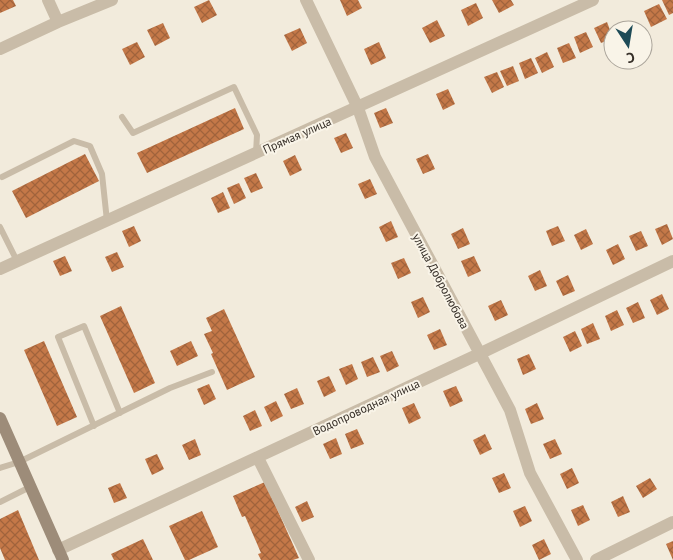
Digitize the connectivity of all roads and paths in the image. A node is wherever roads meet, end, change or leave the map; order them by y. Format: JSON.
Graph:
{"nodes":[{"id":1,"x":48,"y":0,"type":"edge"},
{"id":2,"x":112,"y":0,"type":"edge"},
{"id":3,"x":306,"y":0,"type":"edge"},
{"id":4,"x":593,"y":0,"type":"edge"},
{"id":5,"x":58,"y":22,"type":"junction"},
{"id":6,"x":0,"y":49,"type":"edge"},
{"id":7,"x":358,"y":108,"type":"junction"},
{"id":8,"x":122,"y":117,"type":"dead end"},
{"id":9,"x":256,"y":154,"type":"junction"},
{"id":10,"x":2,"y":177,"type":"dead end"},
{"id":11,"x":107,"y":220,"type":"junction"},
{"id":12,"x":0,"y":227,"type":"edge"},
{"id":13,"x":17,"y":261,"type":"junction"},
{"id":14,"x":673,"y":261,"type":"edge"},
{"id":15,"x":0,"y":269,"type":"edge"},
{"id":16,"x":479,"y":354,"type":"junction"},
{"id":17,"x":212,"y":372,"type":"dead end"},
{"id":18,"x":120,"y":413,"type":"junction"},
{"id":19,"x":0,"y":418,"type":"edge"},
{"id":20,"x":94,"y":426,"type":"junction"},
{"id":21,"x":258,"y":458,"type":"junction"},
{"id":22,"x":18,"y":462,"type":"junction"},
{"id":23,"x":0,"y":468,"type":"edge"},
{"id":24,"x":30,"y":487,"type":"junction"},
{"id":25,"x":0,"y":502,"type":"edge"},
{"id":26,"x":673,"y":522,"type":"edge"},
{"id":27,"x":61,"y":555,"type":"edge"},
{"id":28,"x":309,"y":560,"type":"edge"},
{"id":29,"x":577,"y":560,"type":"edge"},
{"id":30,"x":596,"y":560,"type":"edge"}],
"edges":[{"from":1,"to":5,"type":"street"},
{"from":2,"to":5,"type":"street"},
{"from":3,"to":7,"type":"street","name":"улица Добролюбова"},
{"from":4,"to":7,"type":"street","name":"Прямая улица"},
{"from":5,"to":6,"type":"street"},
{"from":7,"to":9,"type":"street","name":"Прямая улица"},
{"from":7,"to":16,"type":"street","name":"улица Добролюбова"},
{"from":8,"to":9,"type":"lane"},
{"from":9,"to":11,"type":"street","name":"Прямая улица"},
{"from":10,"to":11,"type":"lane"},
{"from":11,"to":13,"type":"street","name":"Прямая улица"},
{"from":12,"to":13,"type":"lane"},
{"from":13,"to":15,"type":"street","name":"Прямая улица"},
{"from":14,"to":16,"type":"street","name":"Водопроводная улица"},
{"from":16,"to":21,"type":"street","name":"Водопроводная улица"},
{"from":16,"to":29,"type":"street","name":"улица Добролюбова"},
{"from":17,"to":18,"type":"lane"},
{"from":18,"to":20,"type":"lane"},
{"from":18,"to":20,"type":"lane"},
{"from":19,"to":22,"type":"main road"},
{"from":20,"to":22,"type":"lane"},
{"from":21,"to":27,"type":"street","name":"Водопроводная улица"},
{"from":21,"to":28,"type":"street"},
{"from":22,"to":23,"type":"lane"},
{"from":22,"to":24,"type":"main road"},
{"from":24,"to":25,"type":"lane"},
{"from":24,"to":27,"type":"main road"},
{"from":26,"to":30,"type":"street"}]}
